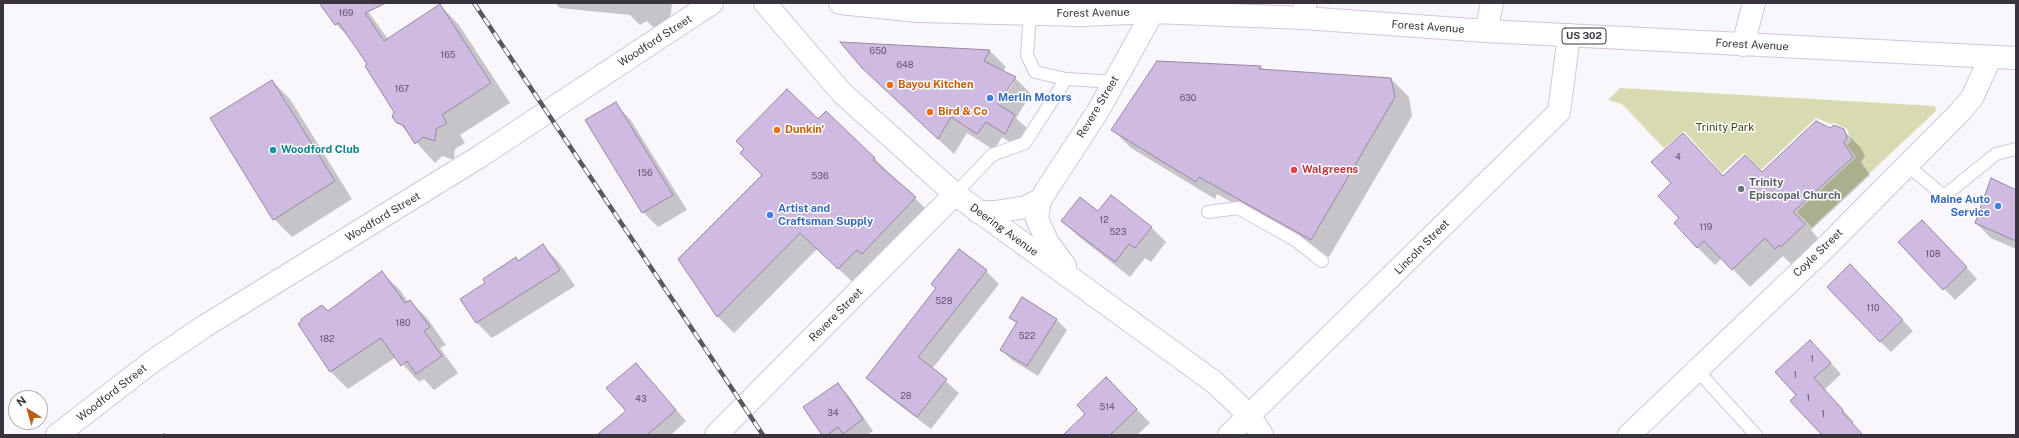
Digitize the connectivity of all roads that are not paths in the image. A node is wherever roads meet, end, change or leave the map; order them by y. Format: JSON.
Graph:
{"nodes":[{"id":1,"x":712,"y":3,"type":"edge"},
{"id":2,"x":765,"y":3,"type":"edge"},
{"id":3,"x":840,"y":3,"type":"edge"},
{"id":4,"x":1492,"y":3,"type":"edge"},
{"id":5,"x":1754,"y":3,"type":"edge"},
{"id":6,"x":1305,"y":10,"type":"edge"},
{"id":7,"x":1153,"y":12,"type":"junction"},
{"id":8,"x":1030,"y":14,"type":"junction"},
{"id":9,"x":1486,"y":31,"type":"junction"},
{"id":10,"x":1569,"y":35,"type":"junction"},
{"id":11,"x":1743,"y":45,"type":"junction"},
{"id":12,"x":1990,"y":58,"type":"junction"},
{"id":13,"x":2016,"y":58,"type":"edge"},
{"id":14,"x":1066,"y":80,"type":"junction"},
{"id":15,"x":1114,"y":82,"type":"junction"},
{"id":16,"x":2016,"y":149,"type":"edge"},
{"id":17,"x":1907,"y":165,"type":"junction"},
{"id":18,"x":955,"y":194,"type":"junction"},
{"id":19,"x":1040,"y":200,"type":"junction"},
{"id":20,"x":978,"y":212,"type":"junction"},
{"id":21,"x":1208,"y":212,"type":"dead end"},
{"id":22,"x":1322,"y":261,"type":"dead end"},
{"id":23,"x":1077,"y":282,"type":"junction"},
{"id":24,"x":1697,"y":370,"type":"junction"},
{"id":25,"x":1249,"y":415,"type":"junction"},
{"id":26,"x":57,"y":435,"type":"edge"},
{"id":27,"x":716,"y":435,"type":"edge"},
{"id":28,"x":1229,"y":435,"type":"edge"},
{"id":29,"x":1262,"y":435,"type":"edge"},
{"id":30,"x":1629,"y":435,"type":"edge"},
{"id":31,"x":1756,"y":435,"type":"edge"}],
"edges":[{"from":1,"to":26,"type":"main road","name":"Woodford Street"},
{"from":2,"to":18,"type":"main road","name":"Deering Avenue"},
{"from":3,"to":8,"type":"main road","name":"Forest Avenue","number":"US 302"},
{"from":4,"to":9,"type":"main road"},
{"from":5,"to":11,"type":"main road"},
{"from":6,"to":7,"type":"main road","name":"Forest Avenue","number":"US 302"},
{"from":6,"to":9,"type":"main road","name":"Forest Avenue","number":"US 302"},
{"from":7,"to":8,"type":"main road","name":"Forest Avenue","number":"US 302"},
{"from":7,"to":15,"type":"main road","name":"Revere Street"},
{"from":8,"to":14,"type":"lane"},
{"from":9,"to":10,"type":"main road","name":"Forest Avenue","number":"US 302"},
{"from":10,"to":11,"type":"main road","name":"Forest Avenue","number":"US 302"},
{"from":10,"to":25,"type":"main road","name":"Lincoln Street"},
{"from":11,"to":12,"type":"main road","name":"Forest Avenue","number":"US 302"},
{"from":12,"to":13,"type":"main road","name":"Forest Avenue","number":"US 302"},
{"from":12,"to":17,"type":"main road","name":"Coyle Street"},
{"from":14,"to":15,"type":"lane"},
{"from":14,"to":18,"type":"lane"},
{"from":15,"to":19,"type":"main road","name":"Revere Street"},
{"from":16,"to":17,"type":"lane"},
{"from":17,"to":24,"type":"main road","name":"Coyle Street"},
{"from":18,"to":20,"type":"main road","name":"Deering Avenue"},
{"from":18,"to":27,"type":"main road","name":"Revere Street"},
{"from":19,"to":20,"type":"main road"},
{"from":19,"to":23,"type":"main road","name":"Revere Street"},
{"from":20,"to":23,"type":"main road","name":"Deering Avenue"},
{"from":21,"to":22,"type":"lane"},
{"from":23,"to":25,"type":"main road","name":"Deering Avenue"},
{"from":24,"to":30,"type":"main road","name":"Coyle Street"},
{"from":24,"to":31,"type":"lane"},
{"from":25,"to":28,"type":"main road","name":"Lincoln Street"},
{"from":25,"to":29,"type":"main road","name":"Deering Avenue"}]}
